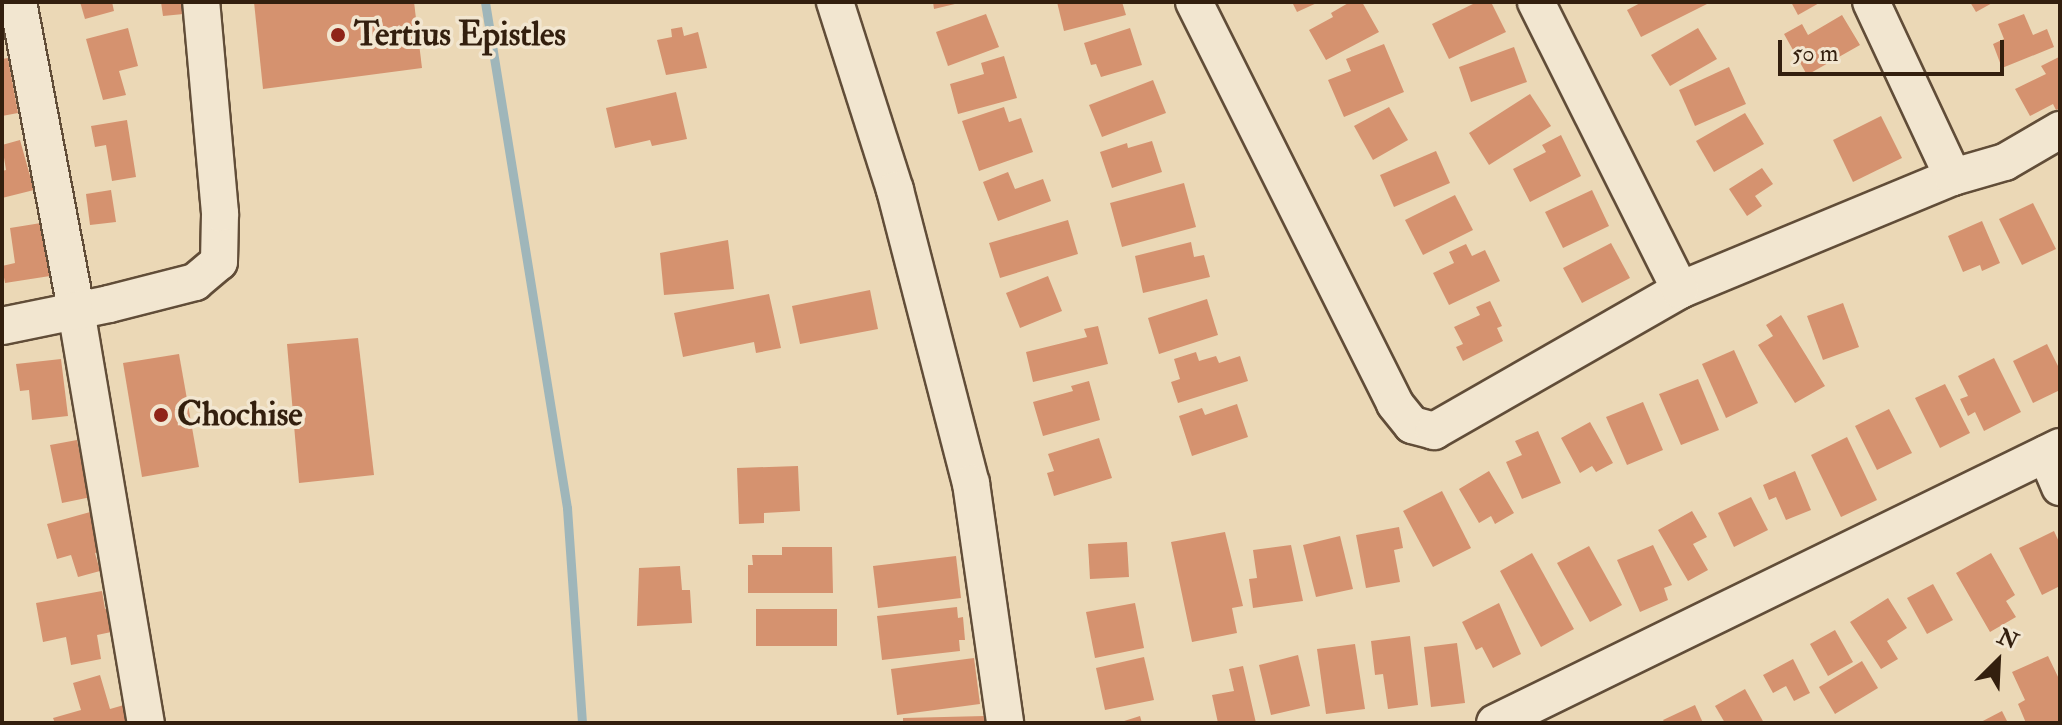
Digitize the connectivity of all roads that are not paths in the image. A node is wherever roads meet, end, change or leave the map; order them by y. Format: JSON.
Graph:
{"nodes":[{"id":1,"x":18,"y":2,"type":"edge"},
{"id":2,"x":201,"y":2,"type":"edge"},
{"id":3,"x":835,"y":2,"type":"edge"},
{"id":4,"x":1194,"y":2,"type":"edge"},
{"id":5,"x":1536,"y":2,"type":"edge"},
{"id":6,"x":1871,"y":2,"type":"edge"},
{"id":7,"x":2060,"y":130,"type":"edge"},
{"id":8,"x":1953,"y":177,"type":"junction"},
{"id":9,"x":1680,"y":290,"type":"junction"},
{"id":10,"x":76,"y":310,"type":"junction"},
{"id":11,"x":2,"y":326,"type":"edge"},
{"id":12,"x":2053,"y":450,"type":"edge"},
{"id":13,"x":2060,"y":487,"type":"edge"},
{"id":14,"x":146,"y":723,"type":"edge"},
{"id":15,"x":1005,"y":723,"type":"edge"},
{"id":16,"x":1495,"y":723,"type":"edge"}],
"edges":[{"from":1,"to":10,"type":"street"},
{"from":2,"to":10,"type":"street"},
{"from":3,"to":15,"type":"street"},
{"from":4,"to":9,"type":"street"},
{"from":5,"to":9,"type":"street"},
{"from":6,"to":8,"type":"street"},
{"from":7,"to":8,"type":"street"},
{"from":8,"to":9,"type":"street"},
{"from":10,"to":11,"type":"street"},
{"from":10,"to":14,"type":"street"},
{"from":12,"to":13,"type":"street"},
{"from":12,"to":16,"type":"street"}]}
